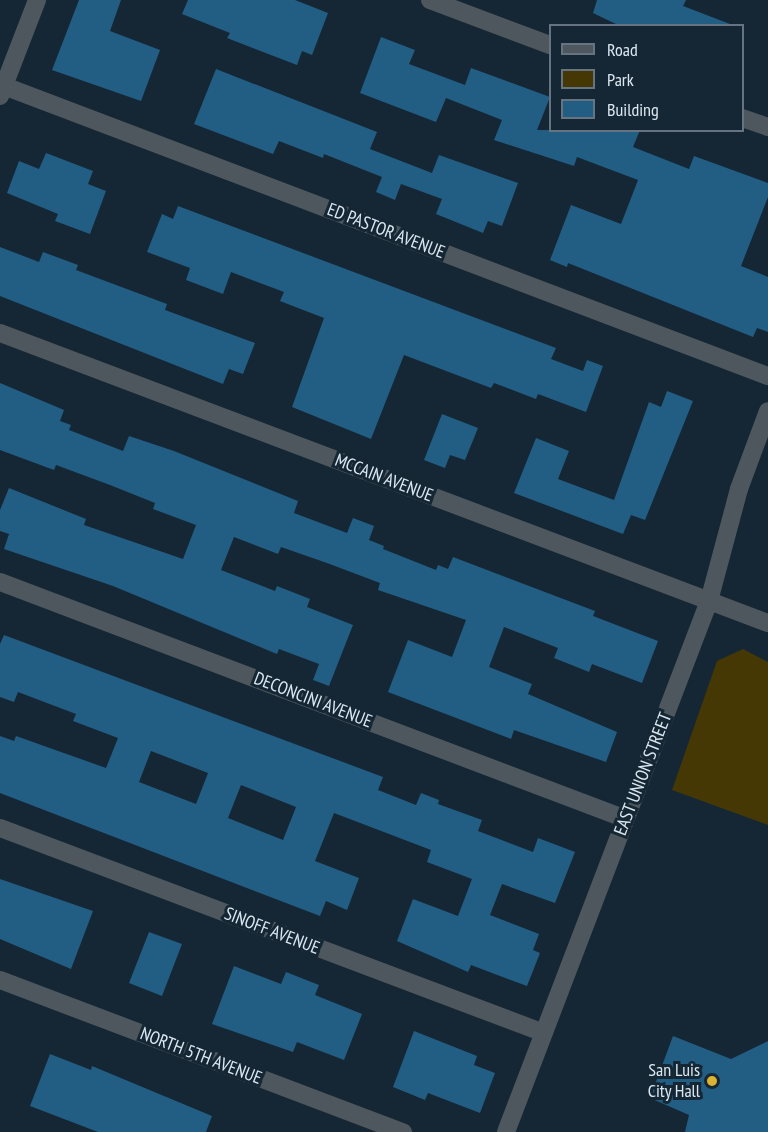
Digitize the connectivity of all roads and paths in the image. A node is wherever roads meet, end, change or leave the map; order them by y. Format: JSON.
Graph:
{"nodes":[{"id":1,"x":37,"y":0,"type":"edge"},
{"id":2,"x":430,"y":0,"type":"edge"},
{"id":3,"x":549,"y":45,"type":"edge"},
{"id":4,"x":2,"y":91,"type":"edge"},
{"id":5,"x":744,"y":119,"type":"edge"},
{"id":6,"x":768,"y":127,"type":"edge"},
{"id":7,"x":0,"y":333,"type":"edge"},
{"id":8,"x":768,"y":375,"type":"edge"},
{"id":9,"x":768,"y":411,"type":"edge"},
{"id":10,"x":0,"y":582,"type":"edge"},
{"id":11,"x":709,"y":601,"type":"junction"},
{"id":12,"x":768,"y":624,"type":"edge"},
{"id":13,"x":626,"y":819,"type":"junction"},
{"id":14,"x":0,"y":828,"type":"edge"},
{"id":15,"x":0,"y":980,"type":"edge"},
{"id":16,"x":544,"y":1033,"type":"junction"},
{"id":17,"x":403,"y":1132,"type":"edge"},
{"id":18,"x":506,"y":1132,"type":"edge"}],
"edges":[{"from":1,"to":4,"type":"street"},
{"from":2,"to":3,"type":"street"},
{"from":4,"to":8,"type":"street","name":"ED PASTOR AVENUE"},
{"from":5,"to":6,"type":"street"},
{"from":7,"to":11,"type":"street","name":"MCCAIN AVENUE"},
{"from":9,"to":11,"type":"street","name":"EAST UNION STREET"},
{"from":10,"to":13,"type":"street","name":"DECONCINI AVENUE"},
{"from":11,"to":12,"type":"street","name":"MCCAIN AVENUE"},
{"from":11,"to":13,"type":"street","name":"EAST UNION STREET"},
{"from":13,"to":16,"type":"street","name":"EAST UNION STREET"},
{"from":14,"to":16,"type":"street","name":"SINOFF AVENUE"},
{"from":15,"to":17,"type":"street","name":"NORTH 5TH AVENUE"},
{"from":16,"to":18,"type":"street","name":"EAST UNION STREET"}]}
